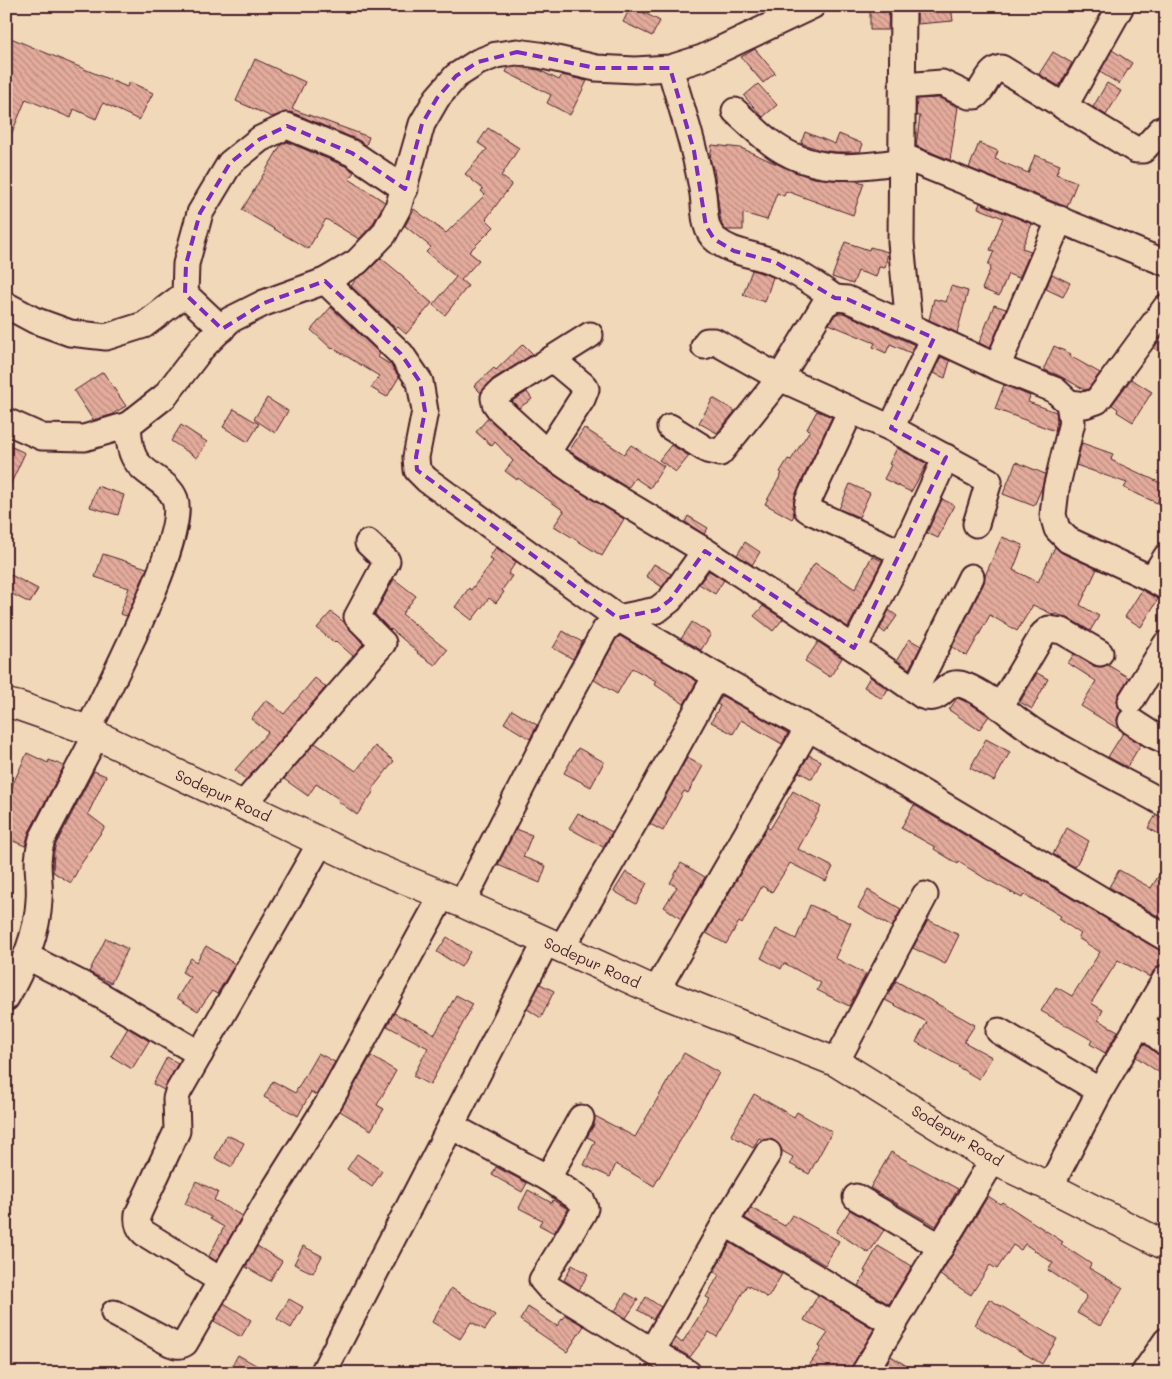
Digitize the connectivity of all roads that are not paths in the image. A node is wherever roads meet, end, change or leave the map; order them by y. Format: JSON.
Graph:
{"nodes":[{"id":1,"x":812,"y":6,"type":"edge"},
{"id":2,"x":904,"y":6,"type":"edge"},
{"id":3,"x":1121,"y":6,"type":"edge"},
{"id":4,"x":670,"y":68,"type":"junction"},
{"id":5,"x":903,"y":86,"type":"junction"},
{"id":6,"x":1064,"y":107,"type":"junction"},
{"id":7,"x":735,"y":111,"type":"dead end"},
{"id":8,"x":1166,"y":128,"type":"edge"},
{"id":9,"x":902,"y":159,"type":"junction"},
{"id":10,"x":405,"y":189,"type":"junction"},
{"id":11,"x":1060,"y":219,"type":"junction"},
{"id":12,"x":1166,"y":263,"type":"edge"},
{"id":13,"x":325,"y":281,"type":"junction"},
{"id":14,"x":185,"y":294,"type":"junction"},
{"id":15,"x":835,"y":298,"type":"junction"},
{"id":16,"x":6,"y":305,"type":"edge"},
{"id":17,"x":1166,"y":307,"type":"edge"},
{"id":18,"x":909,"y":326,"type":"junction"},
{"id":19,"x":222,"y":329,"type":"junction"},
{"id":20,"x":590,"y":335,"type":"dead end"},
{"id":21,"x":934,"y":338,"type":"junction"},
{"id":22,"x":704,"y":346,"type":"dead end"},
{"id":23,"x":552,"y":359,"type":"junction"},
{"id":24,"x":997,"y":367,"type":"junction"},
{"id":25,"x":780,"y":378,"type":"junction"},
{"id":26,"x":1069,"y":403,"type":"junction"},
{"id":27,"x":851,"y":410,"type":"junction"},
{"id":28,"x":6,"y":421,"type":"edge"},
{"id":29,"x":128,"y":425,"type":"junction"},
{"id":30,"x":670,"y":427,"type":"dead end"},
{"id":31,"x":891,"y":428,"type":"junction"},
{"id":32,"x":547,"y":453,"type":"junction"},
{"id":33,"x":946,"y":457,"type":"junction"},
{"id":34,"x":976,"y":524,"type":"dead end"},
{"id":35,"x":368,"y":543,"type":"dead end"},
{"id":36,"x":705,"y":551,"type":"junction"},
{"id":37,"x":902,"y":553,"type":"junction"},
{"id":38,"x":1166,"y":557,"type":"edge"},
{"id":39,"x":971,"y":577,"type":"dead end"},
{"id":40,"x":1159,"y":583,"type":"edge"},
{"id":41,"x":618,"y":618,"type":"junction"},
{"id":42,"x":1166,"y":644,"type":"edge"},
{"id":43,"x":854,"y":648,"type":"junction"},
{"id":44,"x":1100,"y":653,"type":"dead end"},
{"id":45,"x":716,"y":676,"type":"junction"},
{"id":46,"x":915,"y":690,"type":"junction"},
{"id":47,"x":6,"y":702,"type":"edge"},
{"id":48,"x":1000,"y":706,"type":"junction"},
{"id":49,"x":808,"y":728,"type":"junction"},
{"id":50,"x":92,"y":733,"type":"junction"},
{"id":51,"x":1166,"y":741,"type":"edge"},
{"id":52,"x":243,"y":805,"type":"junction"},
{"id":53,"x":1166,"y":805,"type":"edge"},
{"id":54,"x":320,"y":842,"type":"junction"},
{"id":55,"x":925,"y":895,"type":"dead end"},
{"id":56,"x":452,"y":900,"type":"junction"},
{"id":57,"x":1166,"y":938,"type":"edge"},
{"id":58,"x":553,"y":946,"type":"junction"},
{"id":59,"x":26,"y":956,"type":"junction"},
{"id":60,"x":656,"y":991,"type":"junction"},
{"id":61,"x":1162,"y":993,"type":"edge"},
{"id":62,"x":6,"y":998,"type":"edge"},
{"id":63,"x":1140,"y":1022,"type":"junction"},
{"id":64,"x":999,"y":1031,"type":"dead end"},
{"id":65,"x":1166,"y":1043,"type":"edge"},
{"id":66,"x":200,"y":1054,"type":"junction"},
{"id":67,"x":836,"y":1062,"type":"junction"},
{"id":68,"x":1100,"y":1091,"type":"junction"},
{"id":69,"x":581,"y":1118,"type":"dead end"},
{"id":70,"x":451,"y":1126,"type":"junction"},
{"id":71,"x":768,"y":1153,"type":"dead end"},
{"id":72,"x":994,"y":1160,"type":"junction"},
{"id":73,"x":548,"y":1178,"type":"junction"},
{"id":74,"x":1050,"y":1187,"type":"junction"},
{"id":75,"x":856,"y":1197,"type":"dead end"},
{"id":76,"x":725,"y":1223,"type":"junction"},
{"id":77,"x":1166,"y":1246,"type":"edge"},
{"id":78,"x":941,"y":1247,"type":"junction"},
{"id":79,"x":220,"y":1280,"type":"junction"},
{"id":80,"x":114,"y":1313,"type":"dead end"},
{"id":81,"x":894,"y":1324,"type":"junction"},
{"id":82,"x":1166,"y":1340,"type":"edge"},
{"id":83,"x":669,"y":1365,"type":"edge"},
{"id":84,"x":323,"y":1373,"type":"edge"},
{"id":85,"x":864,"y":1373,"type":"edge"},
{"id":86,"x":1144,"y":1373,"type":"edge"}],
"edges":[{"from":1,"to":4,"type":"street"},
{"from":2,"to":5,"type":"street"},
{"from":3,"to":6,"type":"street"},
{"from":4,"to":10,"type":"street"},
{"from":4,"to":15,"type":"street"},
{"from":5,"to":6,"type":"street"},
{"from":5,"to":9,"type":"street"},
{"from":6,"to":8,"type":"street"},
{"from":7,"to":9,"type":"street"},
{"from":9,"to":11,"type":"street"},
{"from":9,"to":18,"type":"street"},
{"from":10,"to":13,"type":"street"},
{"from":10,"to":14,"type":"street"},
{"from":11,"to":12,"type":"street"},
{"from":11,"to":24,"type":"street"},
{"from":13,"to":19,"type":"street"},
{"from":13,"to":41,"type":"street"},
{"from":14,"to":16,"type":"street"},
{"from":14,"to":19,"type":"street"},
{"from":15,"to":18,"type":"street"},
{"from":15,"to":25,"type":"street"},
{"from":17,"to":26,"type":"street"},
{"from":18,"to":21,"type":"street"},
{"from":19,"to":29,"type":"street"},
{"from":20,"to":23,"type":"street"},
{"from":21,"to":24,"type":"street"},
{"from":21,"to":31,"type":"street"},
{"from":22,"to":25,"type":"street"},
{"from":23,"to":32,"type":"street"},
{"from":23,"to":32,"type":"street"},
{"from":24,"to":26,"type":"street"},
{"from":25,"to":27,"type":"street"},
{"from":25,"to":30,"type":"street"},
{"from":26,"to":40,"type":"street"},
{"from":27,"to":31,"type":"street"},
{"from":27,"to":37,"type":"street"},
{"from":28,"to":29,"type":"street"},
{"from":29,"to":50,"type":"street"},
{"from":31,"to":33,"type":"street"},
{"from":32,"to":36,"type":"street"},
{"from":33,"to":34,"type":"street"},
{"from":33,"to":37,"type":"street"},
{"from":35,"to":52,"type":"street"},
{"from":36,"to":41,"type":"street"},
{"from":36,"to":43,"type":"street"},
{"from":37,"to":43,"type":"street"},
{"from":38,"to":40,"type":"street"},
{"from":39,"to":46,"type":"street"},
{"from":41,"to":45,"type":"street"},
{"from":41,"to":56,"type":"street"},
{"from":42,"to":51,"type":"street"},
{"from":43,"to":46,"type":"street"},
{"from":44,"to":48,"type":"street"},
{"from":45,"to":49,"type":"street"},
{"from":45,"to":58,"type":"street"},
{"from":46,"to":48,"type":"street"},
{"from":47,"to":50,"type":"main road","name":"Sodepur Road"},
{"from":48,"to":53,"type":"street"},
{"from":49,"to":57,"type":"street"},
{"from":49,"to":60,"type":"street"},
{"from":50,"to":52,"type":"main road","name":"Sodepur Road"},
{"from":50,"to":59,"type":"street"},
{"from":52,"to":54,"type":"main road","name":"Sodepur Road"},
{"from":54,"to":56,"type":"main road","name":"Sodepur Road"},
{"from":54,"to":66,"type":"street"},
{"from":55,"to":67,"type":"street"},
{"from":56,"to":58,"type":"main road","name":"Sodepur Road"},
{"from":56,"to":79,"type":"street"},
{"from":58,"to":60,"type":"main road","name":"Sodepur Road"},
{"from":58,"to":70,"type":"street"},
{"from":59,"to":62,"type":"street"},
{"from":59,"to":66,"type":"street"},
{"from":60,"to":67,"type":"main road","name":"Sodepur Road"},
{"from":61,"to":63,"type":"street"},
{"from":63,"to":65,"type":"street"},
{"from":63,"to":68,"type":"street"},
{"from":64,"to":68,"type":"street"},
{"from":66,"to":79,"type":"street"},
{"from":67,"to":72,"type":"main road","name":"Sodepur Road"},
{"from":68,"to":74,"type":"street"},
{"from":69,"to":73,"type":"street"},
{"from":70,"to":73,"type":"street"},
{"from":70,"to":84,"type":"street"},
{"from":71,"to":76,"type":"street"},
{"from":72,"to":74,"type":"main road","name":"Sodepur Road"},
{"from":72,"to":78,"type":"street"},
{"from":73,"to":83,"type":"street"},
{"from":74,"to":77,"type":"main road","name":"Sodepur Road"},
{"from":75,"to":78,"type":"street"},
{"from":76,"to":81,"type":"street"},
{"from":76,"to":83,"type":"street"},
{"from":78,"to":81,"type":"street"},
{"from":79,"to":80,"type":"street"},
{"from":81,"to":85,"type":"street"},
{"from":82,"to":86,"type":"street"}]}
